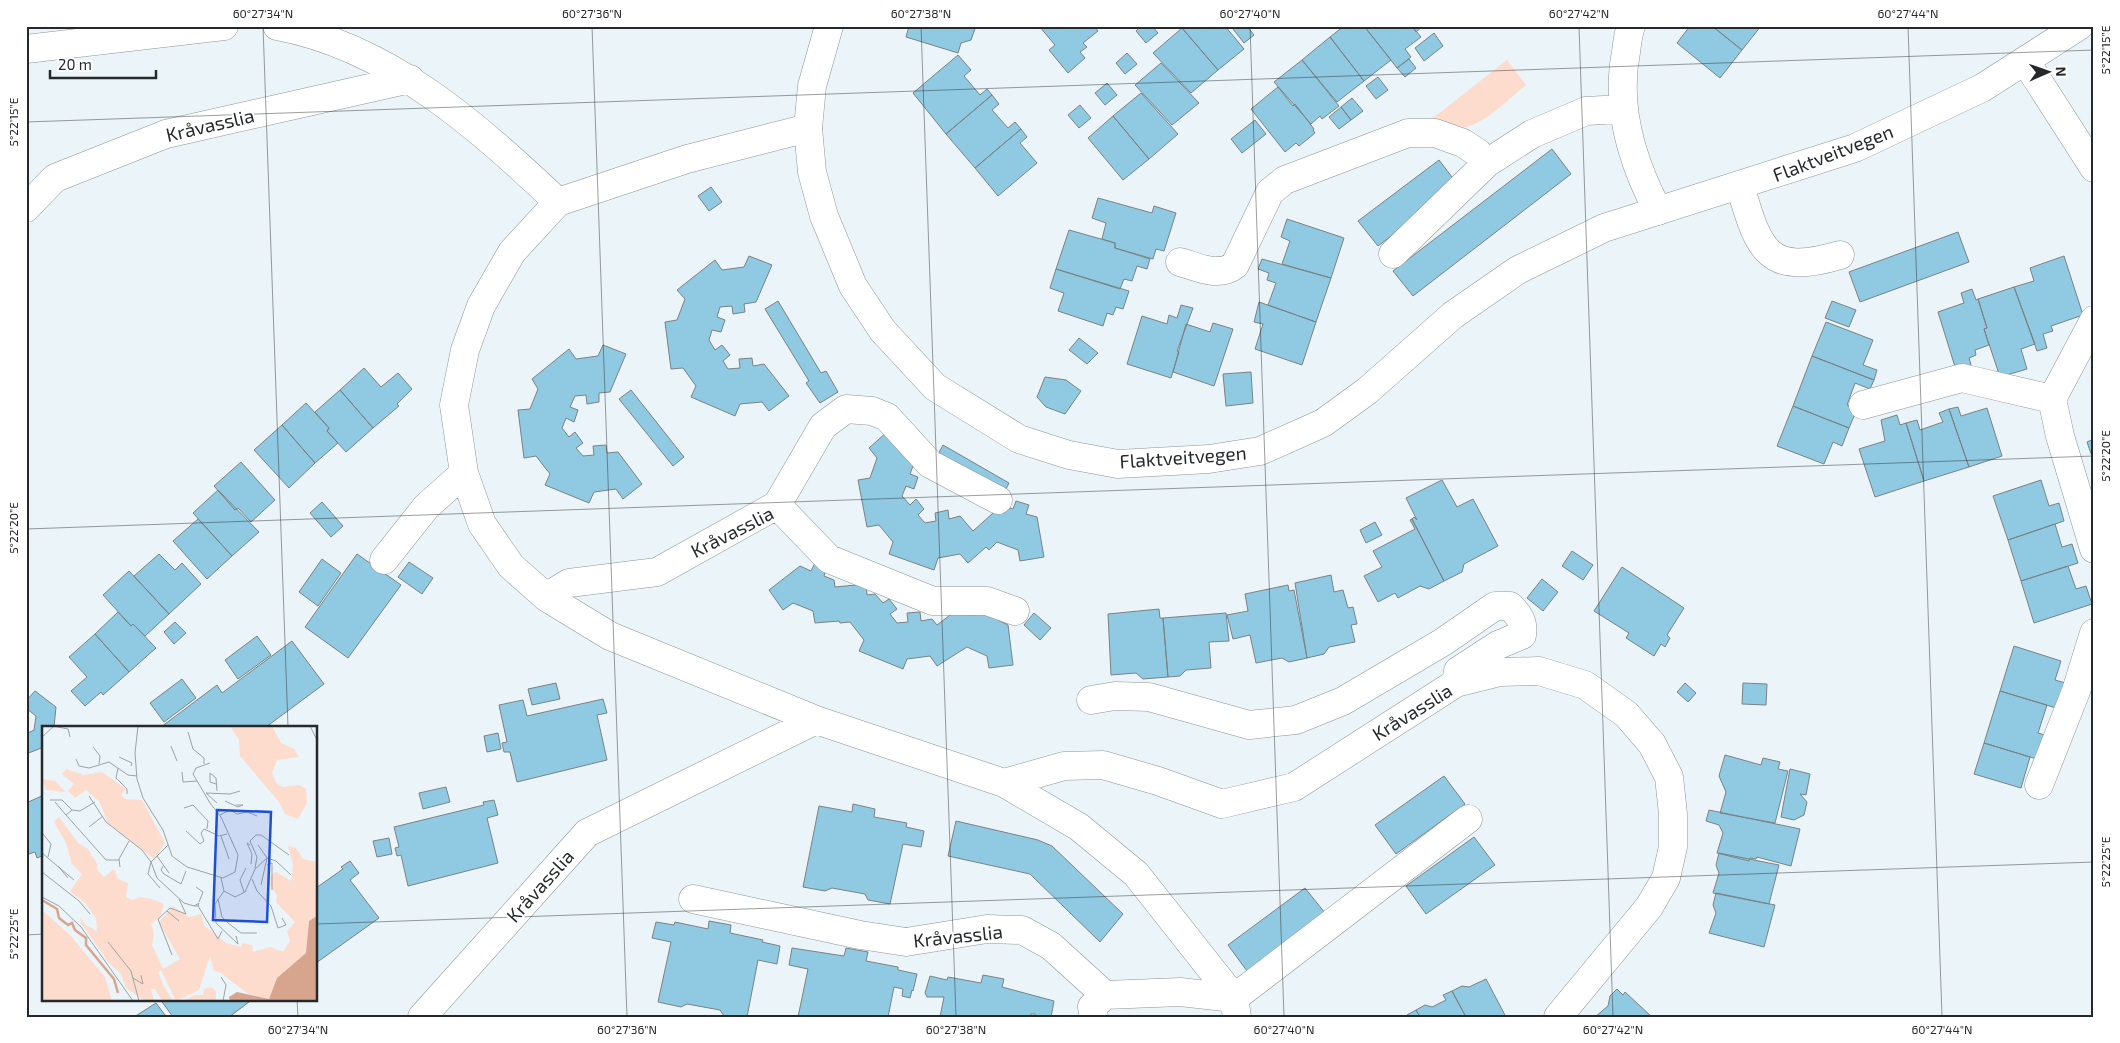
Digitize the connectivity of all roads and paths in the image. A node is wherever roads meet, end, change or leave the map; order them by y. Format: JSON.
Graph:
{"nodes":[{"id":1,"x":224,"y":26,"type":"edge"},
{"id":2,"x":277,"y":26,"type":"edge"},
{"id":3,"x":829,"y":26,"type":"edge"},
{"id":4,"x":1632,"y":26,"type":"edge"},
{"id":5,"x":2079,"y":26,"type":"edge"},
{"id":6,"x":26,"y":49,"type":"edge"},
{"id":7,"x":2026,"y":62,"type":"junction"},
{"id":8,"x":410,"y":80,"type":"junction"},
{"id":9,"x":1622,"y":109,"type":"junction"},
{"id":10,"x":808,"y":128,"type":"junction"},
{"id":11,"x":1487,"y":163,"type":"junction"},
{"id":12,"x":2094,"y":168,"type":"edge"},
{"id":13,"x":1740,"y":186,"type":"junction"},
{"id":14,"x":558,"y":202,"type":"junction"},
{"id":15,"x":26,"y":208,"type":"edge"},
{"id":16,"x":1658,"y":211,"type":"junction"},
{"id":17,"x":1393,"y":254,"type":"dead end"},
{"id":18,"x":1840,"y":256,"type":"dead end"},
{"id":19,"x":1180,"y":262,"type":"dead end"},
{"id":20,"x":2094,"y":320,"type":"edge"},
{"id":21,"x":2052,"y":399,"type":"junction"},
{"id":22,"x":1863,"y":405,"type":"dead end"},
{"id":23,"x":464,"y":473,"type":"junction"},
{"id":24,"x":998,"y":500,"type":"dead end"},
{"id":25,"x":777,"y":506,"type":"junction"},
{"id":26,"x":2094,"y":549,"type":"edge"},
{"id":27,"x":384,"y":560,"type":"dead end"},
{"id":28,"x":546,"y":597,"type":"junction"},
{"id":29,"x":1015,"y":611,"type":"dead end"},
{"id":30,"x":2094,"y":633,"type":"edge"},
{"id":31,"x":1456,"y":683,"type":"junction"},
{"id":32,"x":1091,"y":700,"type":"dead end"},
{"id":33,"x":816,"y":720,"type":"junction"},
{"id":34,"x":1004,"y":783,"type":"junction"},
{"id":35,"x":2039,"y":785,"type":"dead end"},
{"id":36,"x":1468,"y":819,"type":"dead end"},
{"id":37,"x":693,"y":899,"type":"dead end"},
{"id":38,"x":1100,"y":1006,"type":"edge"},
{"id":39,"x":1236,"y":1007,"type":"edge"},
{"id":40,"x":422,"y":1017,"type":"edge"},
{"id":41,"x":1558,"y":1017,"type":"edge"}],
"edges":[{"from":1,"to":6,"type":"street"},
{"from":2,"to":8,"type":"street"},
{"from":3,"to":10,"type":"street","name":"Flaktveitvegen"},
{"from":4,"to":9,"type":"street"},
{"from":5,"to":7,"type":"street","name":"Flaktveitvegen"},
{"from":7,"to":12,"type":"street"},
{"from":7,"to":13,"type":"street","name":"Flaktveitvegen"},
{"from":8,"to":14,"type":"street"},
{"from":8,"to":15,"type":"street","name":"Kråvasslia"},
{"from":9,"to":11,"type":"street"},
{"from":9,"to":16,"type":"street"},
{"from":10,"to":14,"type":"street"},
{"from":10,"to":16,"type":"street","name":"Flaktveitvegen"},
{"from":11,"to":17,"type":"street"},
{"from":11,"to":19,"type":"street"},
{"from":13,"to":16,"type":"street","name":"Flaktveitvegen"},
{"from":13,"to":18,"type":"street"},
{"from":14,"to":23,"type":"street"},
{"from":20,"to":21,"type":"street"},
{"from":21,"to":22,"type":"street"},
{"from":21,"to":26,"type":"street"},
{"from":23,"to":27,"type":"street"},
{"from":23,"to":28,"type":"street"},
{"from":24,"to":25,"type":"street"},
{"from":25,"to":28,"type":"street","name":"Kråvasslia"},
{"from":25,"to":29,"type":"street","name":"Kråvasslia"},
{"from":28,"to":33,"type":"street"},
{"from":30,"to":35,"type":"street"},
{"from":31,"to":32,"type":"street"},
{"from":31,"to":34,"type":"street","name":"Kråvasslia"},
{"from":31,"to":41,"type":"street","name":"Kråvasslia"},
{"from":33,"to":34,"type":"street"},
{"from":33,"to":40,"type":"street","name":"Kråvasslia"},
{"from":34,"to":39,"type":"street"},
{"from":36,"to":39,"type":"street"},
{"from":37,"to":38,"type":"street","name":"Kråvasslia"},
{"from":38,"to":39,"type":"street","name":"Kråvasslia"}]}
